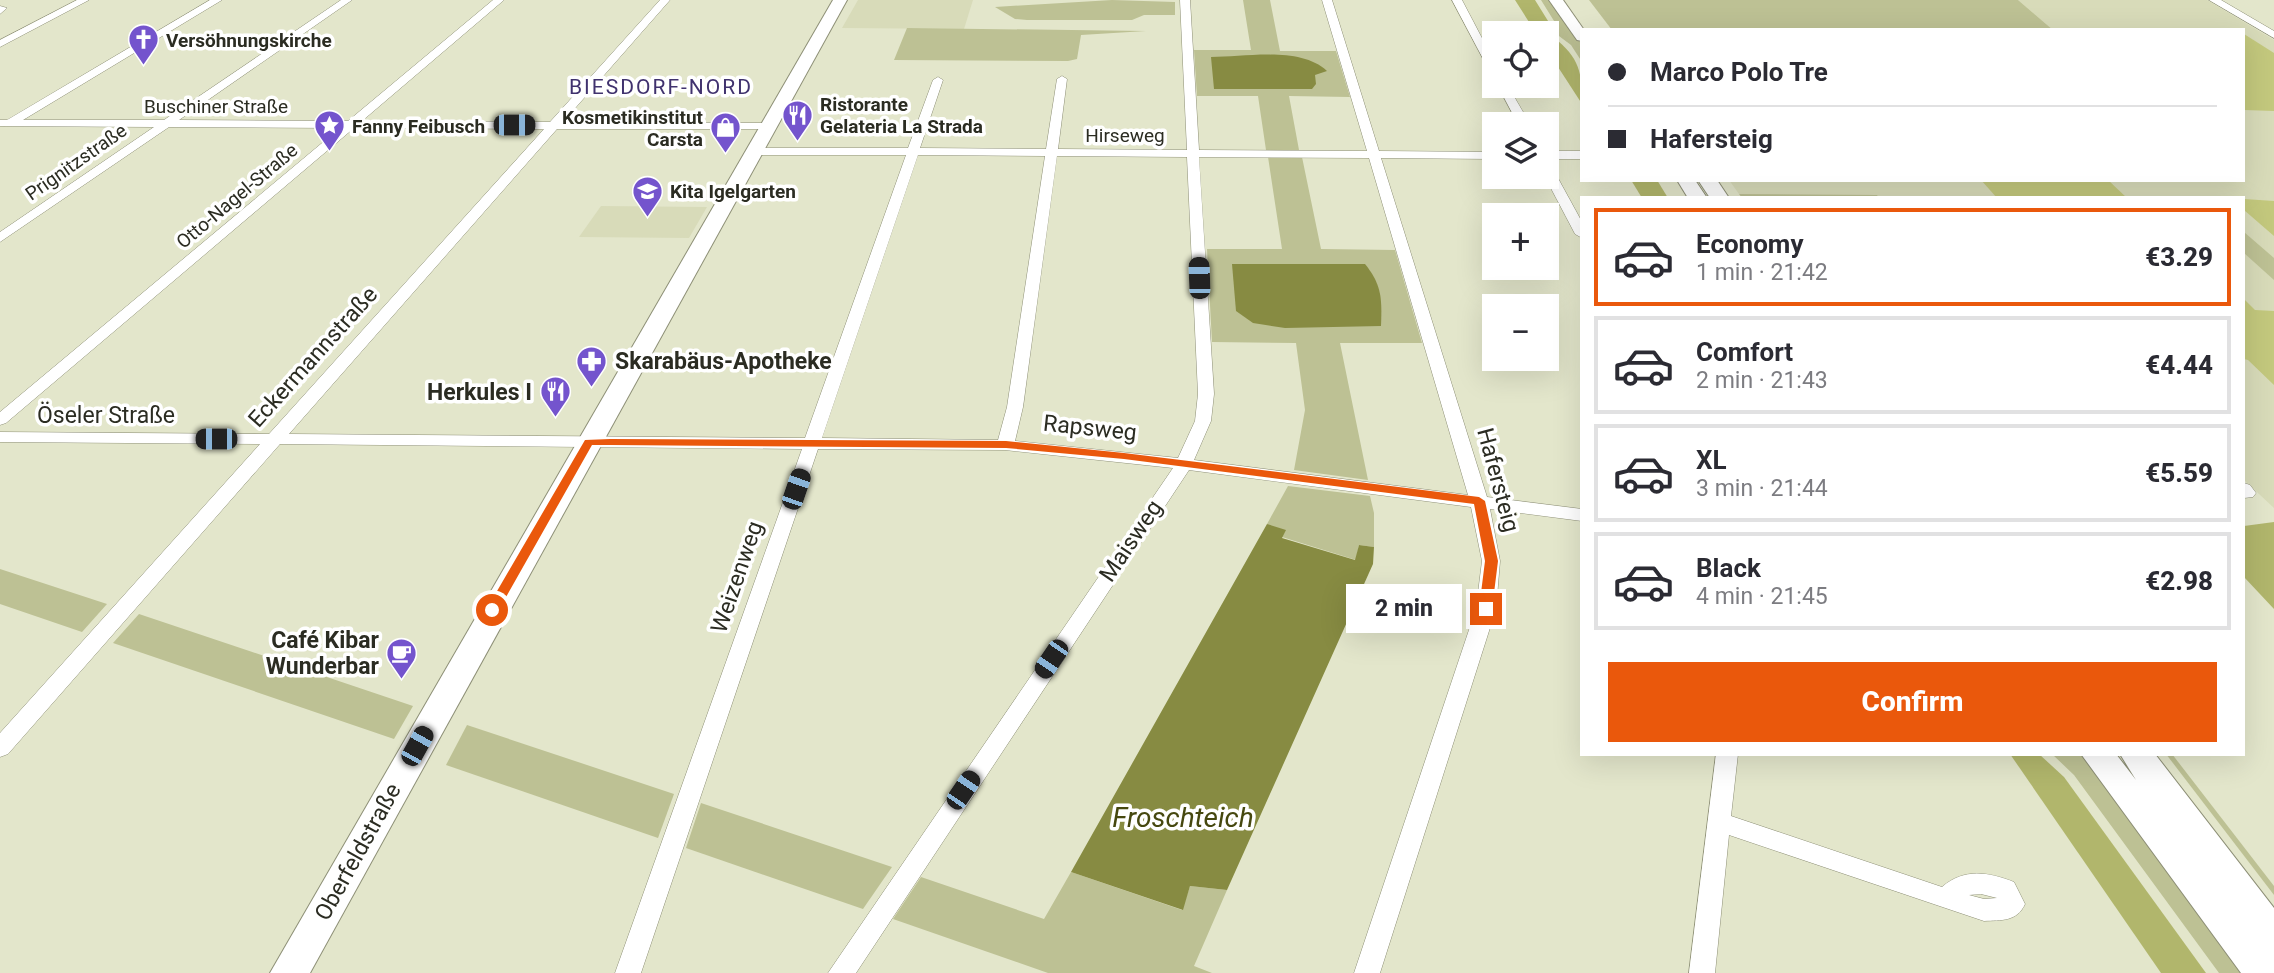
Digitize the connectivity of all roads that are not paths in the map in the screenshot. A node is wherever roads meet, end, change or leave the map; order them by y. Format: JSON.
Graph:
{"nodes":[{"id":1,"x":84,"y":0,"type":"edge"},
{"id":2,"x":217,"y":0,"type":"edge"},
{"id":3,"x":347,"y":0,"type":"edge"},
{"id":4,"x":499,"y":0,"type":"edge"},
{"id":5,"x":665,"y":0,"type":"edge"},
{"id":6,"x":840,"y":0,"type":"edge"},
{"id":7,"x":1185,"y":0,"type":"edge"},
{"id":8,"x":1327,"y":0,"type":"edge"},
{"id":9,"x":1457,"y":0,"type":"edge"},
{"id":10,"x":1556,"y":0,"type":"edge"},
{"id":11,"x":1572,"y":0,"type":"edge"},
{"id":12,"x":2214,"y":0,"type":"edge"},
{"id":13,"x":1593,"y":28,"type":"edge"},
{"id":14,"x":1580,"y":34,"type":"edge"},
{"id":15,"x":2274,"y":35,"type":"edge"},
{"id":16,"x":0,"y":44,"type":"edge"},
{"id":17,"x":1482,"y":47,"type":"edge"},
{"id":18,"x":1062,"y":79,"type":"dead end"},
{"id":19,"x":938,"y":80,"type":"dead end"},
{"id":20,"x":167,"y":123,"type":"junction"},
{"id":21,"x":3,"y":124,"type":"edge"},
{"id":22,"x":351,"y":124,"type":"junction"},
{"id":23,"x":552,"y":125,"type":"junction"},
{"id":24,"x":762,"y":139,"type":"junction"},
{"id":25,"x":912,"y":152,"type":"junction"},
{"id":26,"x":1051,"y":152,"type":"junction"},
{"id":27,"x":1193,"y":153,"type":"junction"},
{"id":28,"x":1374,"y":154,"type":"junction"},
{"id":29,"x":1482,"y":155,"type":"edge"},
{"id":30,"x":1559,"y":155,"type":"edge"},
{"id":31,"x":1580,"y":155,"type":"edge"},
{"id":32,"x":1558,"y":189,"type":"edge"},
{"id":33,"x":1580,"y":230,"type":"edge"},
{"id":34,"x":0,"y":238,"type":"edge"},
{"id":35,"x":0,"y":420,"type":"edge"},
{"id":36,"x":0,"y":438,"type":"edge"},
{"id":37,"x":273,"y":439,"type":"junction"},
{"id":38,"x":589,"y":442,"type":"junction"},
{"id":39,"x":812,"y":443,"type":"junction"},
{"id":40,"x":1006,"y":445,"type":"junction"},
{"id":41,"x":1184,"y":464,"type":"junction"},
{"id":42,"x":1479,"y":501,"type":"junction"},
{"id":43,"x":1580,"y":515,"type":"edge"},
{"id":44,"x":0,"y":748,"type":"edge"},
{"id":45,"x":1727,"y":756,"type":"edge"},
{"id":46,"x":2099,"y":756,"type":"edge"},
{"id":47,"x":2138,"y":756,"type":"edge"},
{"id":48,"x":1718,"y":821,"type":"junction"},
{"id":49,"x":1946,"y":899,"type":"dead end"},
{"id":50,"x":2274,"y":938,"type":"edge"},
{"id":51,"x":289,"y":973,"type":"edge"},
{"id":52,"x":628,"y":973,"type":"edge"},
{"id":53,"x":841,"y":973,"type":"edge"},
{"id":54,"x":1367,"y":973,"type":"edge"},
{"id":55,"x":1702,"y":973,"type":"edge"},
{"id":56,"x":2264,"y":973,"type":"edge"}],
"edges":[{"from":1,"to":16,"type":"street"},
{"from":2,"to":21,"type":"street"},
{"from":3,"to":20,"type":"street","name":"Prignitzstraße"},
{"from":4,"to":22,"type":"street","name":"Otto-Nagel-Straße"},
{"from":5,"to":23,"type":"street","name":"Eckermannstraße"},
{"from":6,"to":24,"type":"street","name":"Oberfeldstraße"},
{"from":7,"to":27,"type":"street","name":"Maisweg"},
{"from":8,"to":28,"type":"street","name":"Hafersteig"},
{"from":9,"to":17,"type":"street"},
{"from":10,"to":14,"type":"street"},
{"from":11,"to":13,"type":"street"},
{"from":12,"to":15,"type":"street"},
{"from":18,"to":26,"type":"street"},
{"from":19,"to":25,"type":"street","name":"Weizenweg"},
{"from":20,"to":21,"type":"street","name":"Buschiner Straße"},
{"from":20,"to":22,"type":"street","name":"Buschiner Straße"},
{"from":20,"to":34,"type":"street","name":"Prignitzstraße"},
{"from":22,"to":23,"type":"street","name":"Buschiner Straße"},
{"from":22,"to":35,"type":"street","name":"Otto-Nagel-Straße"},
{"from":23,"to":24,"type":"street","name":"Buschiner Straße"},
{"from":23,"to":37,"type":"street","name":"Eckermannstraße"},
{"from":24,"to":25,"type":"street","name":"Hirseweg"},
{"from":24,"to":38,"type":"street","name":"Oberfeldstraße"},
{"from":25,"to":26,"type":"street","name":"Hirseweg"},
{"from":25,"to":39,"type":"street","name":"Weizenweg"},
{"from":26,"to":27,"type":"street","name":"Hirseweg"},
{"from":26,"to":40,"type":"street"},
{"from":27,"to":28,"type":"street","name":"Hirseweg"},
{"from":27,"to":41,"type":"street","name":"Maisweg"},
{"from":28,"to":29,"type":"street","name":"Hirseweg"},
{"from":28,"to":42,"type":"street","name":"Hafersteig"},
{"from":30,"to":31,"type":"street"},
{"from":32,"to":33,"type":"street"},
{"from":36,"to":37,"type":"street","name":"Öseler Straße"},
{"from":37,"to":38,"type":"street","name":"Öseler Straße"},
{"from":37,"to":44,"type":"street","name":"Eckermannstraße"},
{"from":38,"to":39,"type":"street","name":"Rapsweg"},
{"from":38,"to":51,"type":"street","name":"Oberfeldstraße"},
{"from":39,"to":40,"type":"street","name":"Rapsweg"},
{"from":39,"to":52,"type":"street","name":"Weizenweg"},
{"from":40,"to":41,"type":"street","name":"Rapsweg"},
{"from":41,"to":42,"type":"street","name":"Rapsweg"},
{"from":41,"to":53,"type":"street","name":"Maisweg"},
{"from":42,"to":43,"type":"street","name":"Rapsweg"},
{"from":42,"to":54,"type":"street","name":"Hafersteig"},
{"from":45,"to":48,"type":"street"},
{"from":46,"to":56,"type":"street"},
{"from":47,"to":50,"type":"main road"},
{"from":48,"to":49,"type":"street"},
{"from":48,"to":55,"type":"street"}]}
